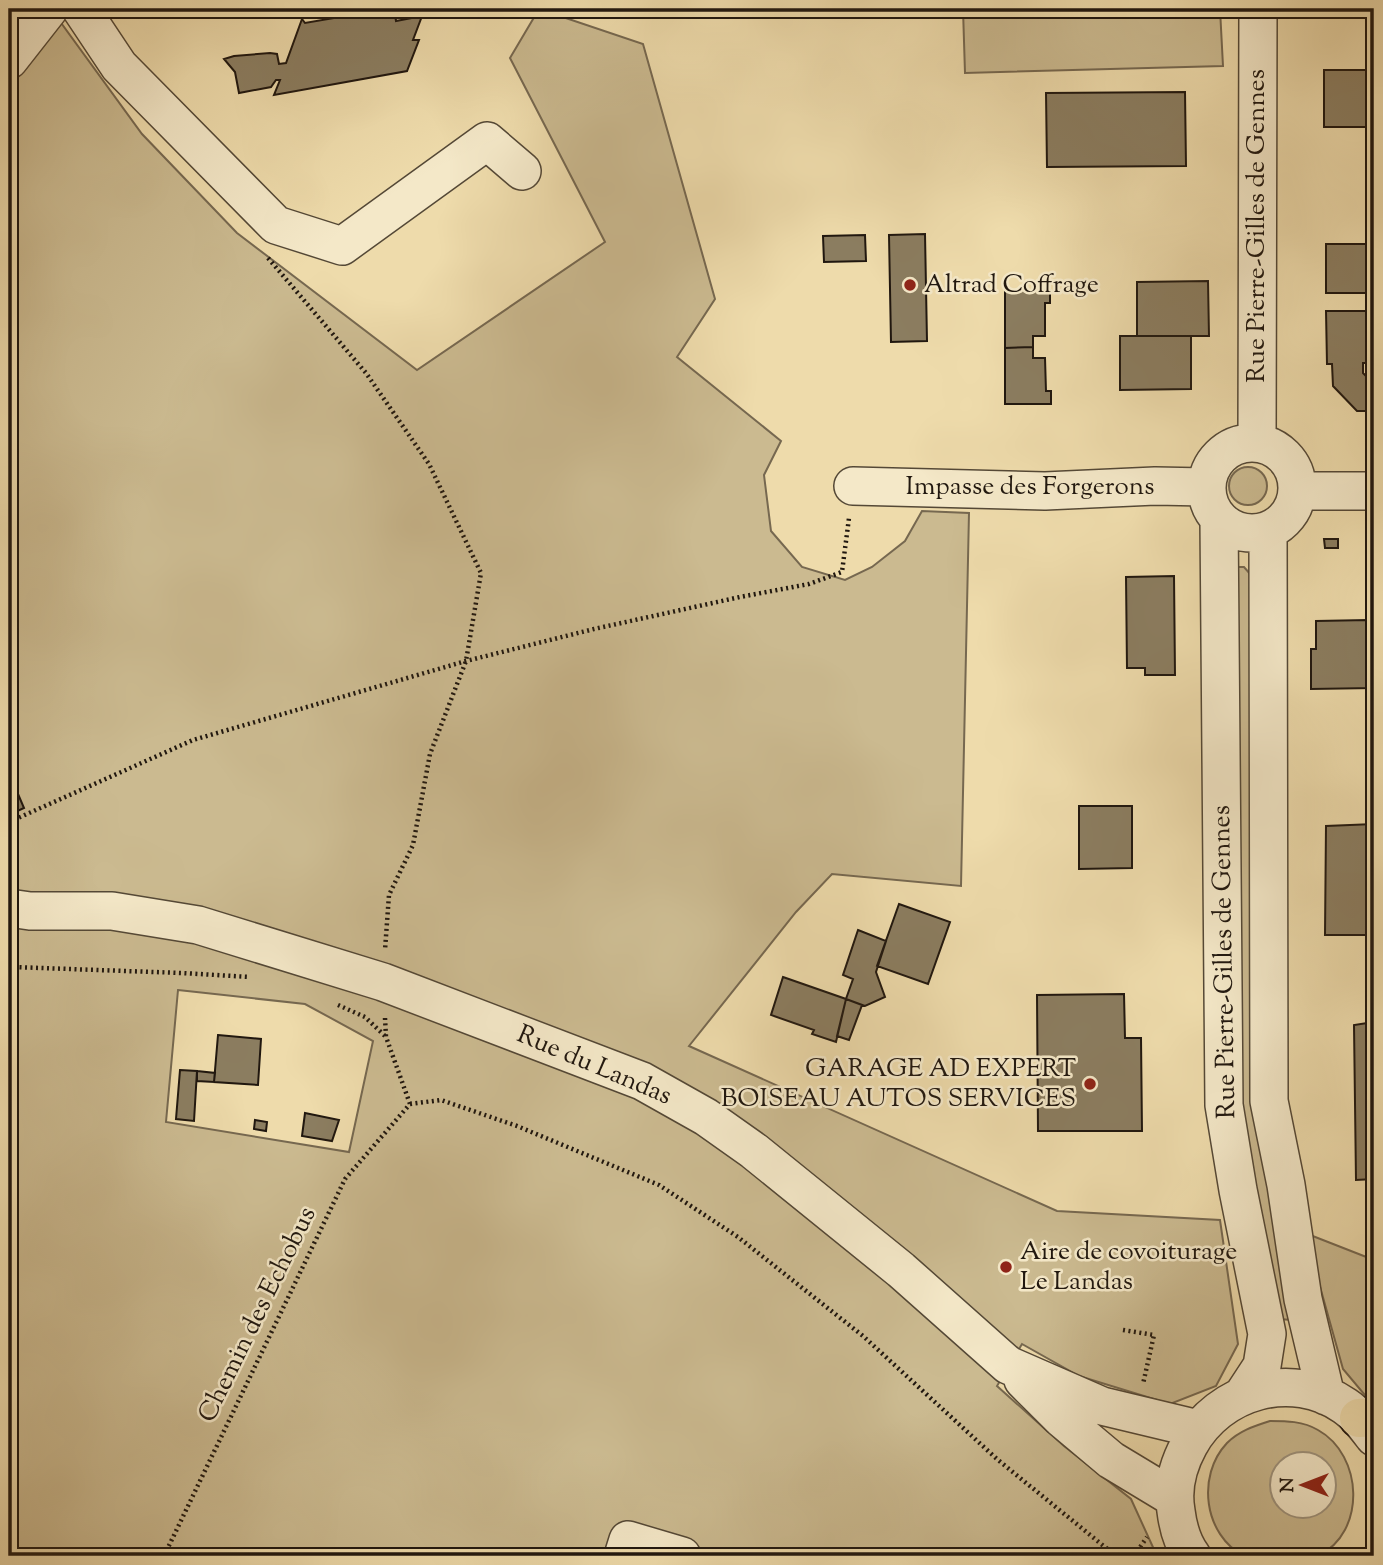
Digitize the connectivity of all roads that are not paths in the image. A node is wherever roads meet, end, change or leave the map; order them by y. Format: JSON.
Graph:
{"nodes":[{"id":1,"x":49,"y":9,"type":"edge"},
{"id":2,"x":81,"y":9,"type":"edge"},
{"id":3,"x":1258,"y":9,"type":"edge"},
{"id":4,"x":9,"y":60,"type":"edge"},
{"id":5,"x":522,"y":171,"type":"dead end"},
{"id":6,"x":1257,"y":443,"type":"junction"},
{"id":7,"x":853,"y":486,"type":"road end"},
{"id":8,"x":1297,"y":491,"type":"junction"},
{"id":9,"x":1374,"y":491,"type":"edge"},
{"id":10,"x":1213,"y":503,"type":"junction"},
{"id":11,"x":1268,"y":530,"type":"junction"},
{"id":12,"x":16,"y":912,"type":"edge"},
{"id":13,"x":1008,"y":1365,"type":"junction"},
{"id":14,"x":1243,"y":1395,"type":"junction"},
{"id":15,"x":1326,"y":1396,"type":"junction"},
{"id":16,"x":1369,"y":1424,"type":"edge"},
{"id":17,"x":1198,"y":1429,"type":"junction"},
{"id":18,"x":1174,"y":1498,"type":"junction"},
{"id":19,"x":1187,"y":1555,"type":"edge"},
{"id":20,"x":623,"y":1556,"type":"edge"},
{"id":21,"x":682,"y":1556,"type":"edge"}],
"edges":[{"from":1,"to":4,"type":"street"},
{"from":2,"to":5,"type":"street"},
{"from":3,"to":6,"type":"street","name":"Rue Pierre-Gilles de Gennes"},
{"from":6,"to":8,"type":"street"},
{"from":6,"to":10,"type":"street","name":"Rue Pierre-Gilles de Gennes"},
{"from":7,"to":10,"type":"street","name":"Impasse des Forgerons"},
{"from":8,"to":9,"type":"street"},
{"from":8,"to":11,"type":"street"},
{"from":10,"to":11,"type":"street"},
{"from":10,"to":14,"type":"street","name":"Rue Pierre-Gilles de Gennes"},
{"from":11,"to":15,"type":"street","name":"Rue Pierre-Gilles de Gennes"},
{"from":12,"to":13,"type":"street","name":"Rue du Landas"},
{"from":13,"to":17,"type":"street","name":"Rue du Landas"},
{"from":13,"to":18,"type":"street"},
{"from":14,"to":15,"type":"street"},
{"from":14,"to":17,"type":"street"},
{"from":15,"to":16,"type":"street"},
{"from":17,"to":18,"type":"street"},
{"from":18,"to":19,"type":"street"},
{"from":20,"to":21,"type":"street"}]}
